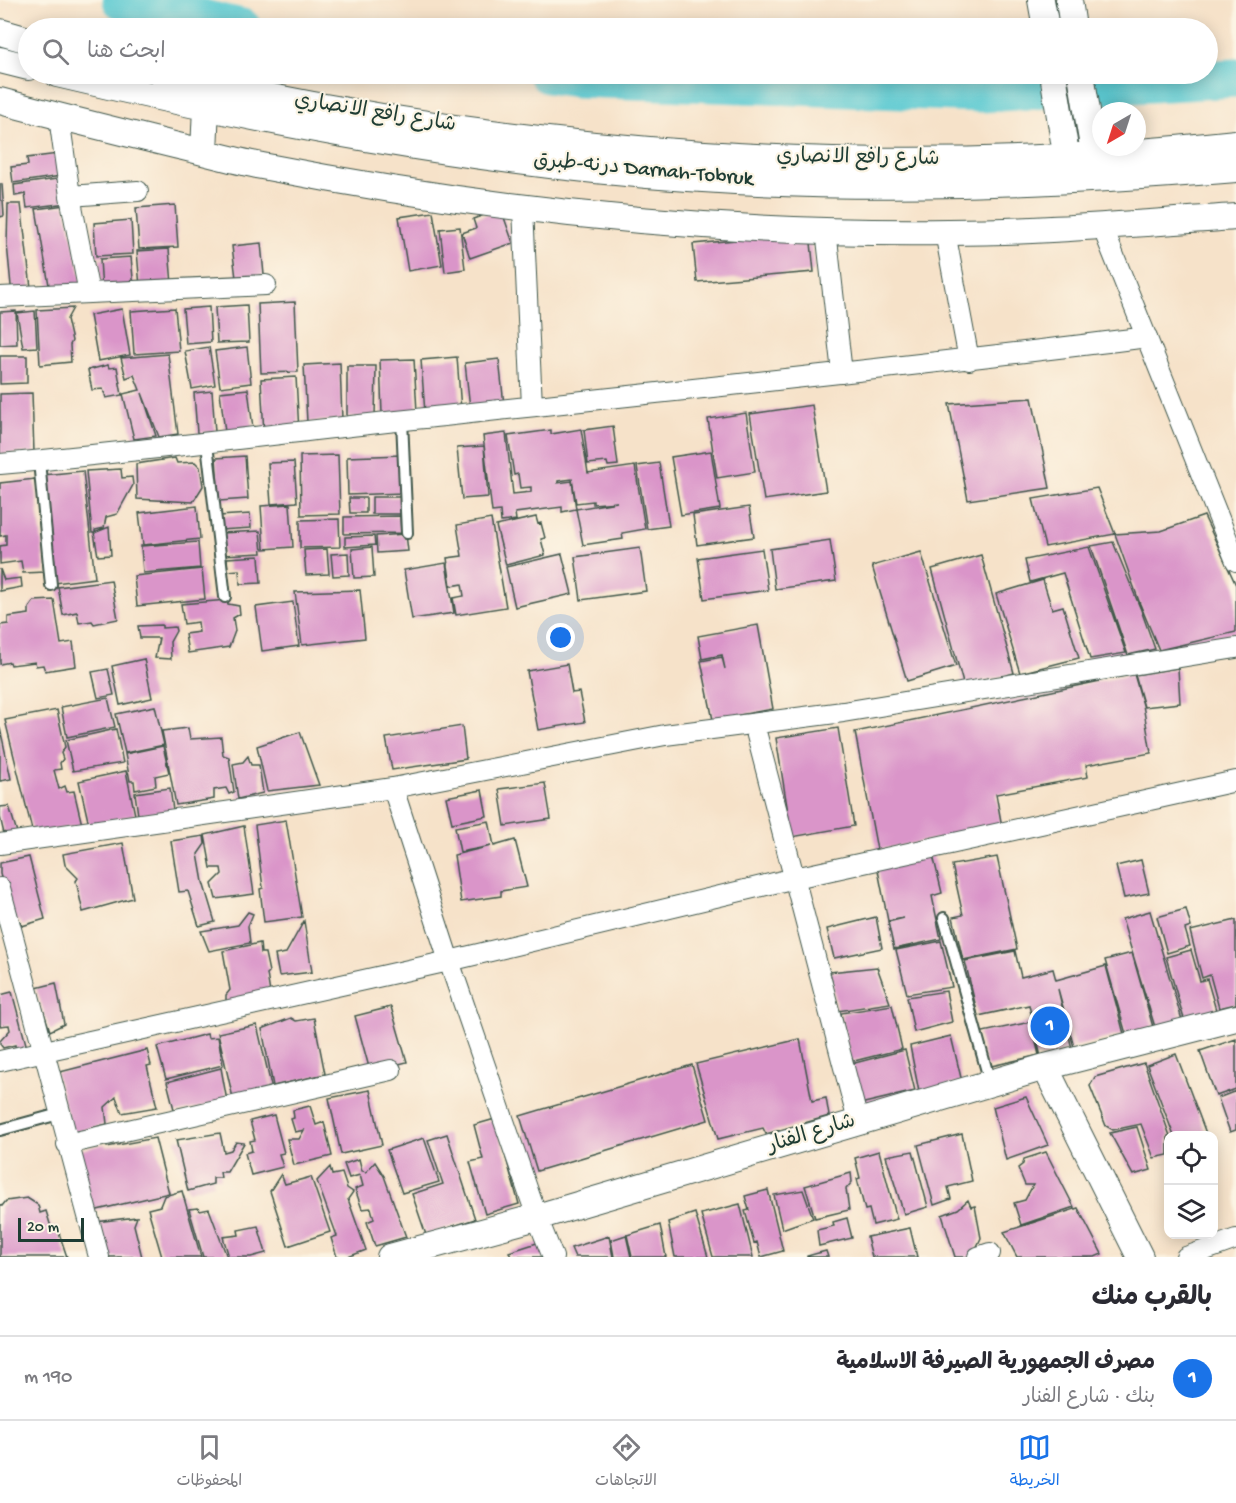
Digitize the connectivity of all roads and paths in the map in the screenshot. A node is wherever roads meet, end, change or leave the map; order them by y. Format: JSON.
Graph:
{"nodes":[{"id":1,"x":1041,"y":0,"type":"edge"},
{"id":2,"x":1069,"y":0,"type":"edge"},
{"id":3,"x":1044,"y":18,"type":"edge"},
{"id":4,"x":1072,"y":18,"type":"edge"},
{"id":5,"x":0,"y":32,"type":"edge"},
{"id":6,"x":18,"y":37,"type":"edge"},
{"id":7,"x":0,"y":60,"type":"edge"},
{"id":8,"x":18,"y":64,"type":"edge"},
{"id":9,"x":104,"y":84,"type":"edge"},
{"id":10,"x":209,"y":84,"type":"edge"},
{"id":11,"x":1055,"y":84,"type":"edge"},
{"id":12,"x":1083,"y":84,"type":"edge"},
{"id":13,"x":0,"y":101,"type":"edge"},
{"id":14,"x":206,"y":106,"type":"junction"},
{"id":15,"x":59,"y":117,"type":"junction"},
{"id":16,"x":1092,"y":142,"type":"joint"},
{"id":17,"x":1146,"y":142,"type":"edge"},
{"id":18,"x":1236,"y":143,"type":"edge"},
{"id":19,"x":204,"y":152,"type":"junction"},
{"id":20,"x":1066,"y":156,"type":"junction"},
{"id":21,"x":1094,"y":156,"type":"edge"},
{"id":22,"x":1236,"y":169,"type":"edge"},
{"id":23,"x":1098,"y":179,"type":"junction"},
{"id":24,"x":1070,"y":181,"type":"junction"},
{"id":25,"x":138,"y":191,"type":"dead end"},
{"id":26,"x":70,"y":196,"type":"junction"},
{"id":27,"x":523,"y":208,"type":"junction"},
{"id":28,"x":1236,"y":217,"type":"edge"},
{"id":29,"x":1102,"y":226,"type":"junction"},
{"id":30,"x":826,"y":230,"type":"junction"},
{"id":31,"x":945,"y":232,"type":"junction"},
{"id":32,"x":266,"y":285,"type":"dead end"},
{"id":33,"x":89,"y":293,"type":"junction"},
{"id":34,"x":0,"y":297,"type":"edge"},
{"id":35,"x":1147,"y":337,"type":"junction"},
{"id":36,"x":969,"y":360,"type":"junction"},
{"id":37,"x":842,"y":373,"type":"junction"},
{"id":38,"x":532,"y":406,"type":"junction"},
{"id":39,"x":402,"y":420,"type":"junction"},
{"id":40,"x":207,"y":444,"type":"junction"},
{"id":41,"x":39,"y":461,"type":"junction"},
{"id":42,"x":0,"y":464,"type":"edge"},
{"id":43,"x":407,"y":533,"type":"dead end"},
{"id":44,"x":1236,"y":561,"type":"edge"},
{"id":45,"x":51,"y":585,"type":"dead end"},
{"id":46,"x":225,"y":597,"type":"dead end"},
{"id":47,"x":1236,"y":648,"type":"edge"},
{"id":48,"x":754,"y":724,"type":"junction"},
{"id":49,"x":1236,"y":781,"type":"edge"},
{"id":50,"x":393,"y":788,"type":"junction"},
{"id":51,"x":0,"y":844,"type":"edge"},
{"id":52,"x":795,"y":878,"type":"junction"},
{"id":53,"x":0,"y":888,"type":"edge"},
{"id":54,"x":944,"y":918,"type":"dead end"},
{"id":55,"x":449,"y":961,"type":"junction"},
{"id":56,"x":1236,"y":1018,"type":"edge"},
{"id":57,"x":42,"y":1051,"type":"junction"},
{"id":58,"x":0,"y":1061,"type":"edge"},
{"id":59,"x":1045,"y":1067,"type":"junction"},
{"id":60,"x":391,"y":1070,"type":"dead end"},
{"id":61,"x":990,"y":1082,"type":"junction"},
{"id":62,"x":59,"y":1114,"type":"junction"},
{"id":63,"x":858,"y":1121,"type":"junction"},
{"id":64,"x":0,"y":1130,"type":"edge"},
{"id":65,"x":67,"y":1144,"type":"junction"},
{"id":66,"x":537,"y":1217,"type":"junction"},
{"id":67,"x":1236,"y":1239,"type":"edge"},
{"id":68,"x":99,"y":1257,"type":"edge"},
{"id":69,"x":390,"y":1257,"type":"edge"},
{"id":70,"x":553,"y":1257,"type":"edge"},
{"id":71,"x":1140,"y":1257,"type":"edge"},
{"id":72,"x":1186,"y":1257,"type":"edge"}],
"edges":[{"from":1,"to":3,"type":"street"},
{"from":2,"to":4,"type":"street"},
{"from":5,"to":6,"type":"street"},
{"from":7,"to":8,"type":"street"},
{"from":9,"to":14,"type":"street","name":"درنه-طبرق Darnah-Tobruk"},
{"from":10,"to":20,"type":"street","name":"شارع رافع الانصاري"},
{"from":11,"to":20,"type":"street"},
{"from":12,"to":16,"type":"street"},
{"from":13,"to":15,"type":"street"},
{"from":14,"to":19,"type":"street"},
{"from":14,"to":24,"type":"street","name":"درنه-طبرق Darnah-Tobruk"},
{"from":15,"to":19,"type":"street"},
{"from":15,"to":26,"type":"street"},
{"from":16,"to":20,"type":"street","name":"شارع رافع الانصاري"},
{"from":17,"to":18,"type":"street","name":"شارع رافع الانصاري"},
{"from":19,"to":27,"type":"street"},
{"from":20,"to":24,"type":"street"},
{"from":21,"to":23,"type":"street"},
{"from":22,"to":23,"type":"street","name":"درنه-طبرق Darnah-Tobruk"},
{"from":23,"to":24,"type":"street","name":"درنه-طبرق Darnah-Tobruk"},
{"from":25,"to":26,"type":"street"},
{"from":26,"to":33,"type":"street"},
{"from":27,"to":30,"type":"street"},
{"from":27,"to":38,"type":"street"},
{"from":28,"to":29,"type":"street"},
{"from":29,"to":31,"type":"street"},
{"from":29,"to":35,"type":"street"},
{"from":30,"to":31,"type":"street"},
{"from":30,"to":37,"type":"street"},
{"from":31,"to":36,"type":"street"},
{"from":32,"to":33,"type":"street"},
{"from":33,"to":34,"type":"street"},
{"from":35,"to":36,"type":"street"},
{"from":35,"to":44,"type":"street"},
{"from":36,"to":37,"type":"street"},
{"from":37,"to":38,"type":"street"},
{"from":38,"to":39,"type":"street"},
{"from":39,"to":40,"type":"street"},
{"from":39,"to":43,"type":"lane"},
{"from":40,"to":41,"type":"street"},
{"from":40,"to":46,"type":"lane"},
{"from":41,"to":42,"type":"street"},
{"from":41,"to":45,"type":"lane"},
{"from":47,"to":48,"type":"street"},
{"from":48,"to":50,"type":"street"},
{"from":48,"to":52,"type":"street"},
{"from":49,"to":52,"type":"street"},
{"from":50,"to":51,"type":"street"},
{"from":50,"to":55,"type":"street"},
{"from":52,"to":55,"type":"street"},
{"from":52,"to":63,"type":"street"},
{"from":53,"to":57,"type":"street"},
{"from":54,"to":61,"type":"lane"},
{"from":55,"to":57,"type":"street"},
{"from":55,"to":66,"type":"street"},
{"from":56,"to":59,"type":"street","name":"شارع الفنار"},
{"from":57,"to":58,"type":"street"},
{"from":57,"to":62,"type":"street"},
{"from":59,"to":61,"type":"street","name":"شارع الفنار"},
{"from":59,"to":71,"type":"street"},
{"from":60,"to":65,"type":"street"},
{"from":61,"to":63,"type":"street","name":"شارع الفنار"},
{"from":62,"to":64,"type":"lane"},
{"from":62,"to":65,"type":"street"},
{"from":63,"to":66,"type":"street","name":"شارع الفنار"},
{"from":65,"to":68,"type":"street"},
{"from":66,"to":69,"type":"street","name":"شارع الفنار"},
{"from":66,"to":70,"type":"street"},
{"from":67,"to":72,"type":"street"}]}
